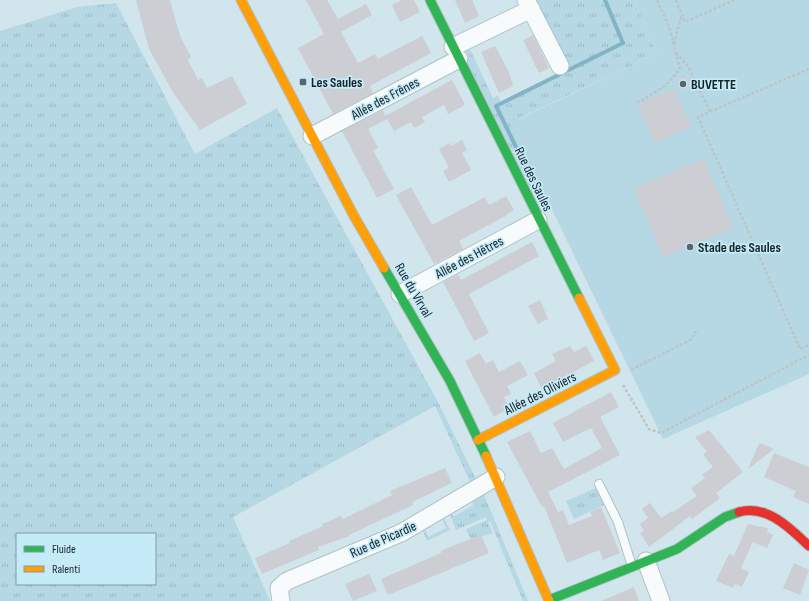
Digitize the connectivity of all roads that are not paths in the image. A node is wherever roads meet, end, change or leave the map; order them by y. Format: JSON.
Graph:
{"nodes":[{"id":1,"x":241,"y":0,"type":"edge"},
{"id":2,"x":430,"y":0,"type":"edge"},
{"id":3,"x":528,"y":5,"type":"edge"},
{"id":4,"x":456,"y":53,"type":"junction"},
{"id":5,"x":560,"y":66,"type":"dead end"},
{"id":6,"x":312,"y":136,"type":"junction"},
{"id":7,"x":538,"y":220,"type":"junction"},
{"id":8,"x":400,"y":294,"type":"junction"},
{"id":9,"x":616,"y":373,"type":"joint"},
{"id":10,"x":478,"y":440,"type":"junction"},
{"id":11,"x":496,"y":477,"type":"junction"},
{"id":12,"x":599,"y":484,"type":"dead end"},
{"id":13,"x":809,"y":546,"type":"edge"},
{"id":14,"x":640,"y":564,"type":"junction"},
{"id":15,"x":281,"y":601,"type":"edge"},
{"id":16,"x":549,"y":601,"type":"edge"},
{"id":17,"x":661,"y":601,"type":"edge"}],
"edges":[{"from":1,"to":6,"type":"street","name":"Rue du Virval"},
{"from":2,"to":4,"type":"street","name":"Rue des Saules"},
{"from":3,"to":4,"type":"street","name":"Allée des Frênes"},
{"from":3,"to":5,"type":"street"},
{"from":4,"to":6,"type":"street","name":"Allée des Frênes"},
{"from":4,"to":7,"type":"street","name":"Rue des Saules"},
{"from":6,"to":8,"type":"street","name":"Rue du Virval"},
{"from":7,"to":8,"type":"street","name":"Allée des Hêtres"},
{"from":7,"to":9,"type":"street","name":"Rue des Saules"},
{"from":8,"to":10,"type":"street","name":"Rue du Virval"},
{"from":9,"to":10,"type":"street","name":"Allée des Oliviers"},
{"from":10,"to":11,"type":"street","name":"Rue du Virval"},
{"from":11,"to":15,"type":"street","name":"Rue de Picardie"},
{"from":11,"to":16,"type":"street","name":"Rue du Virval"},
{"from":12,"to":14,"type":"lane"},
{"from":13,"to":14,"type":"street"},
{"from":14,"to":16,"type":"street"},
{"from":14,"to":17,"type":"street"}]}
